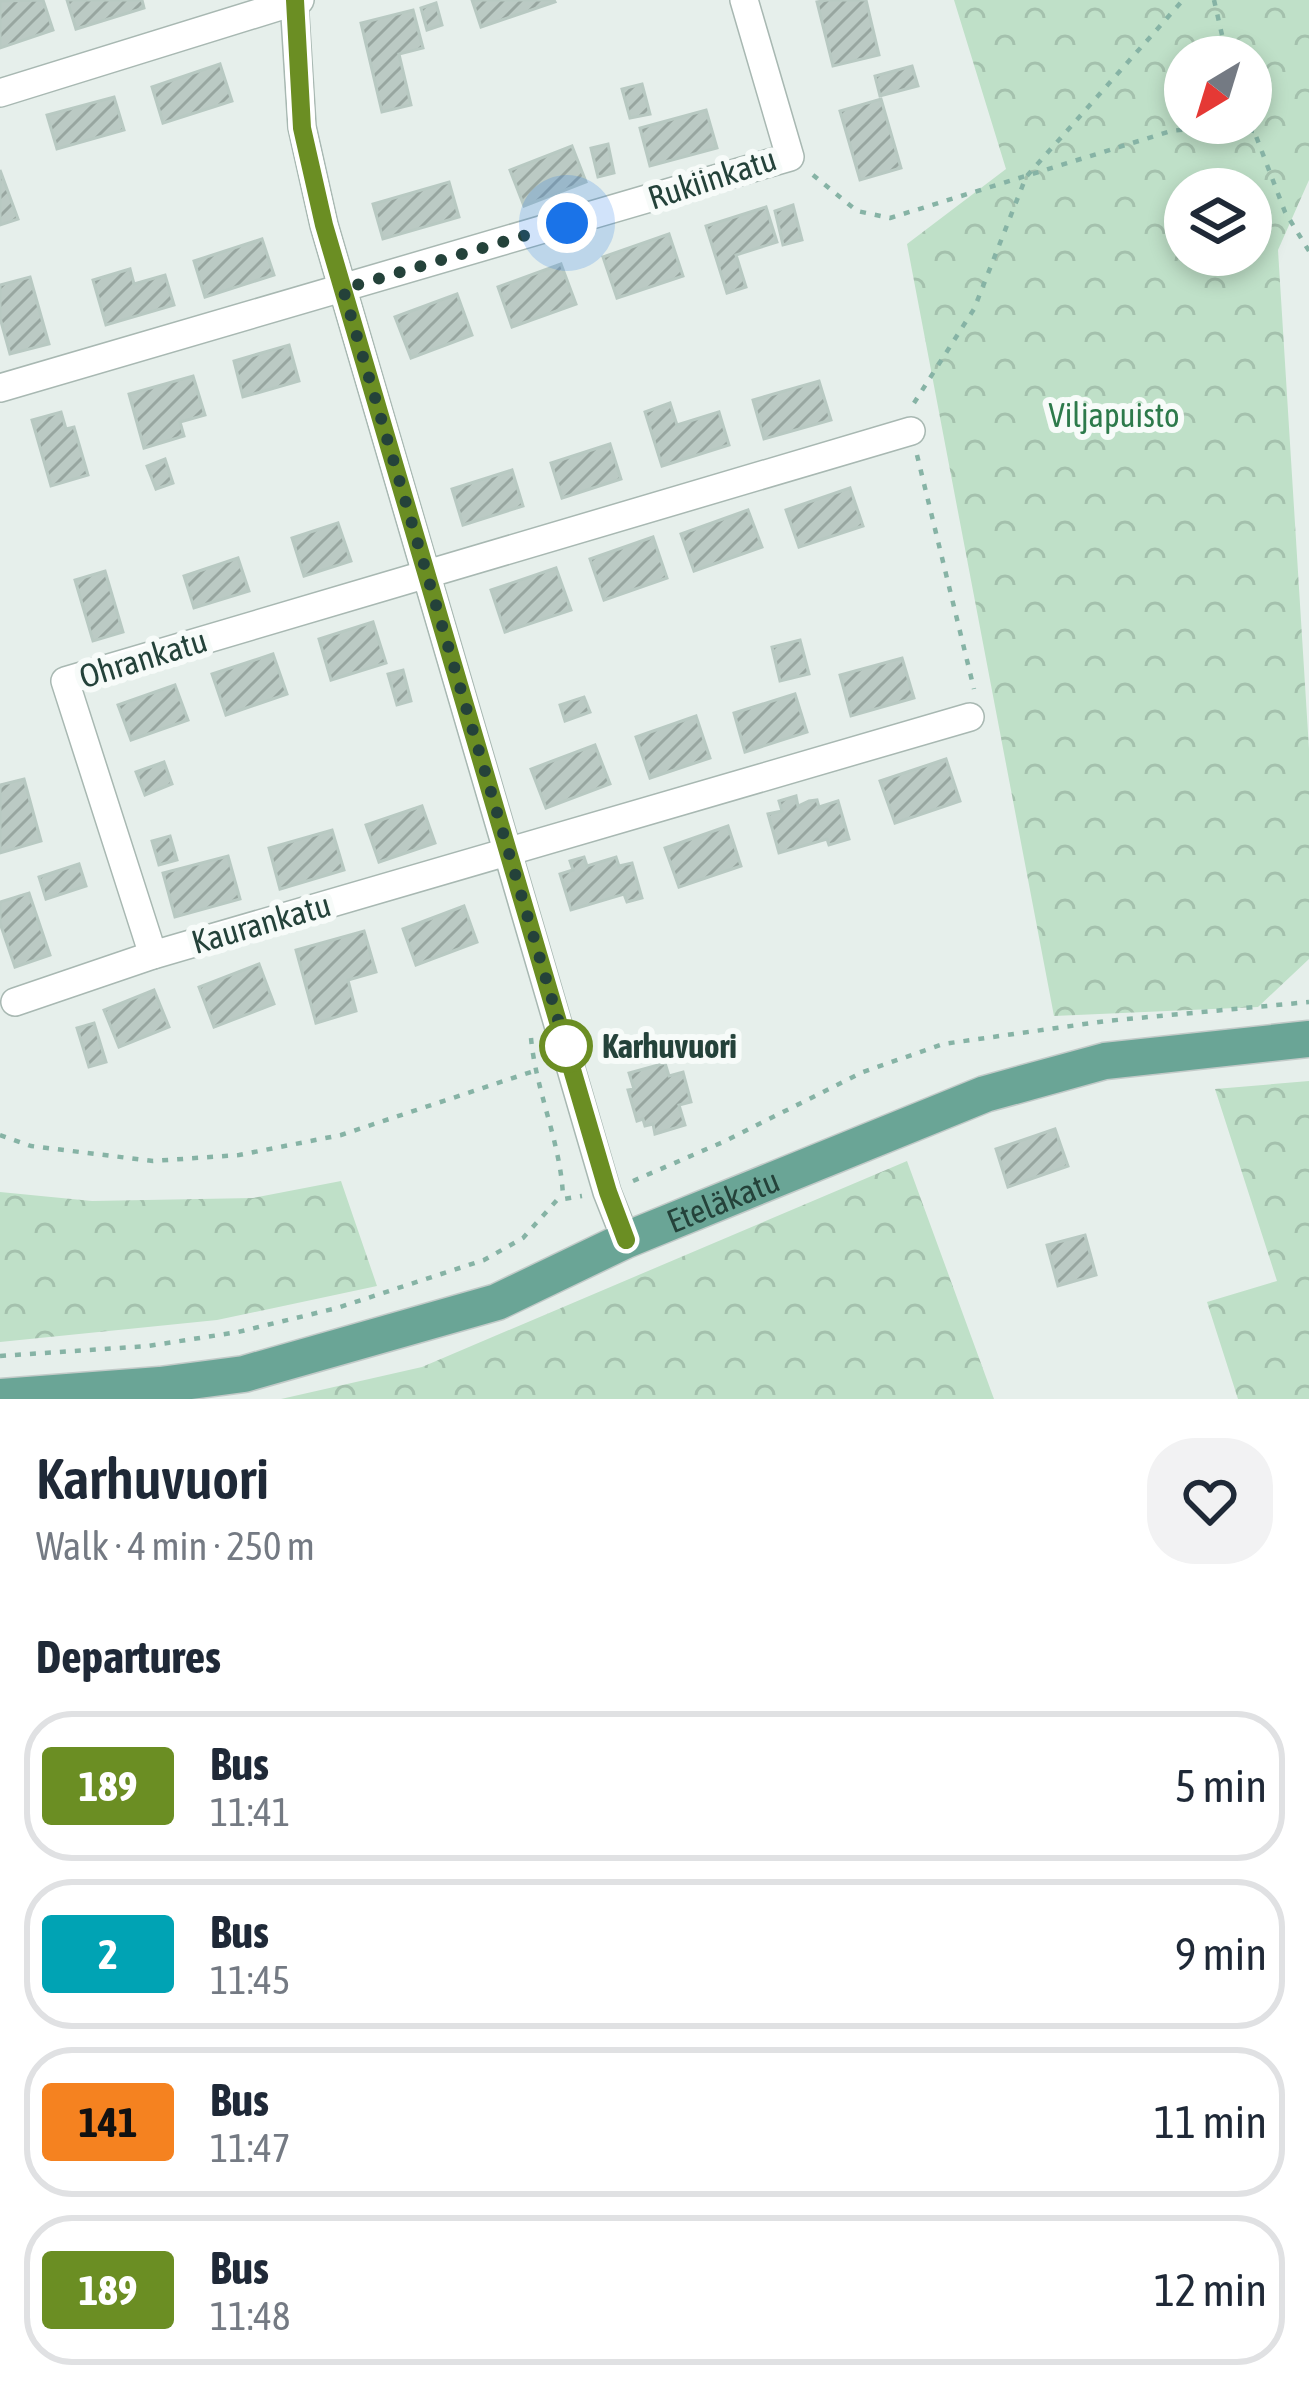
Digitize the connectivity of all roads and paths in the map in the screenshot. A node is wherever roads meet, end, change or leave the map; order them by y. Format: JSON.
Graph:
{"nodes":[{"id":1,"x":296,"y":0,"type":"edge"},
{"id":2,"x":744,"y":0,"type":"edge"},
{"id":3,"x":1183,"y":0,"type":"edge"},
{"id":4,"x":1214,"y":0,"type":"edge"},
{"id":5,"x":1222,"y":36,"type":"edge"},
{"id":6,"x":0,"y":93,"type":"edge"},
{"id":7,"x":1164,"y":133,"type":"edge"},
{"id":8,"x":1259,"y":144,"type":"edge"},
{"id":9,"x":790,"y":158,"type":"junction"},
{"id":10,"x":1026,"y":177,"type":"junction"},
{"id":11,"x":1309,"y":251,"type":"edge"},
{"id":12,"x":343,"y":289,"type":"junction"},
{"id":13,"x":0,"y":388,"type":"edge"},
{"id":14,"x":911,"y":431,"type":"junction"},
{"id":15,"x":426,"y":573,"type":"junction"},
{"id":16,"x":970,"y":717,"type":"joint"},
{"id":17,"x":510,"y":851,"type":"junction"},
{"id":18,"x":153,"y":955,"type":"junction"},
{"id":19,"x":15,"y":1002,"type":"dead end"},
{"id":20,"x":1309,"y":1002,"type":"edge"},
{"id":21,"x":1309,"y":1039,"type":"edge"},
{"id":22,"x":534,"y":1071,"type":"dead end"},
{"id":23,"x":0,"y":1135,"type":"edge"},
{"id":24,"x":608,"y":1192,"type":"junction"},
{"id":25,"x":626,"y":1240,"type":"junction"},
{"id":26,"x":0,"y":1356,"type":"edge"},
{"id":27,"x":0,"y":1397,"type":"edge"}],
"edges":[{"from":1,"to":6,"type":"street"},
{"from":1,"to":12,"type":"street"},
{"from":2,"to":9,"type":"street","name":"Rukiinkatu"},
{"from":3,"to":10,"type":"path"},
{"from":4,"to":5,"type":"path"},
{"from":7,"to":10,"type":"path"},
{"from":8,"to":11,"type":"path"},
{"from":9,"to":10,"type":"path"},
{"from":9,"to":12,"type":"street","name":"Rukiinkatu"},
{"from":10,"to":14,"type":"path"},
{"from":12,"to":13,"type":"street","name":"Rukiinkatu"},
{"from":12,"to":15,"type":"street"},
{"from":14,"to":15,"type":"street"},
{"from":14,"to":16,"type":"path"},
{"from":15,"to":17,"type":"street"},
{"from":15,"to":18,"type":"street","name":"Ohrankatu"},
{"from":16,"to":17,"type":"street","name":"Kaurankatu"},
{"from":17,"to":18,"type":"street","name":"Kaurankatu"},
{"from":17,"to":24,"type":"street"},
{"from":18,"to":19,"type":"street","name":"Kaurankatu"},
{"from":20,"to":24,"type":"path"},
{"from":21,"to":25,"type":"main road","name":"Eteläkatu"},
{"from":22,"to":23,"type":"path"},
{"from":24,"to":25,"type":"street"},
{"from":24,"to":26,"type":"path"},
{"from":25,"to":27,"type":"main road","name":"Eteläkatu"}]}
